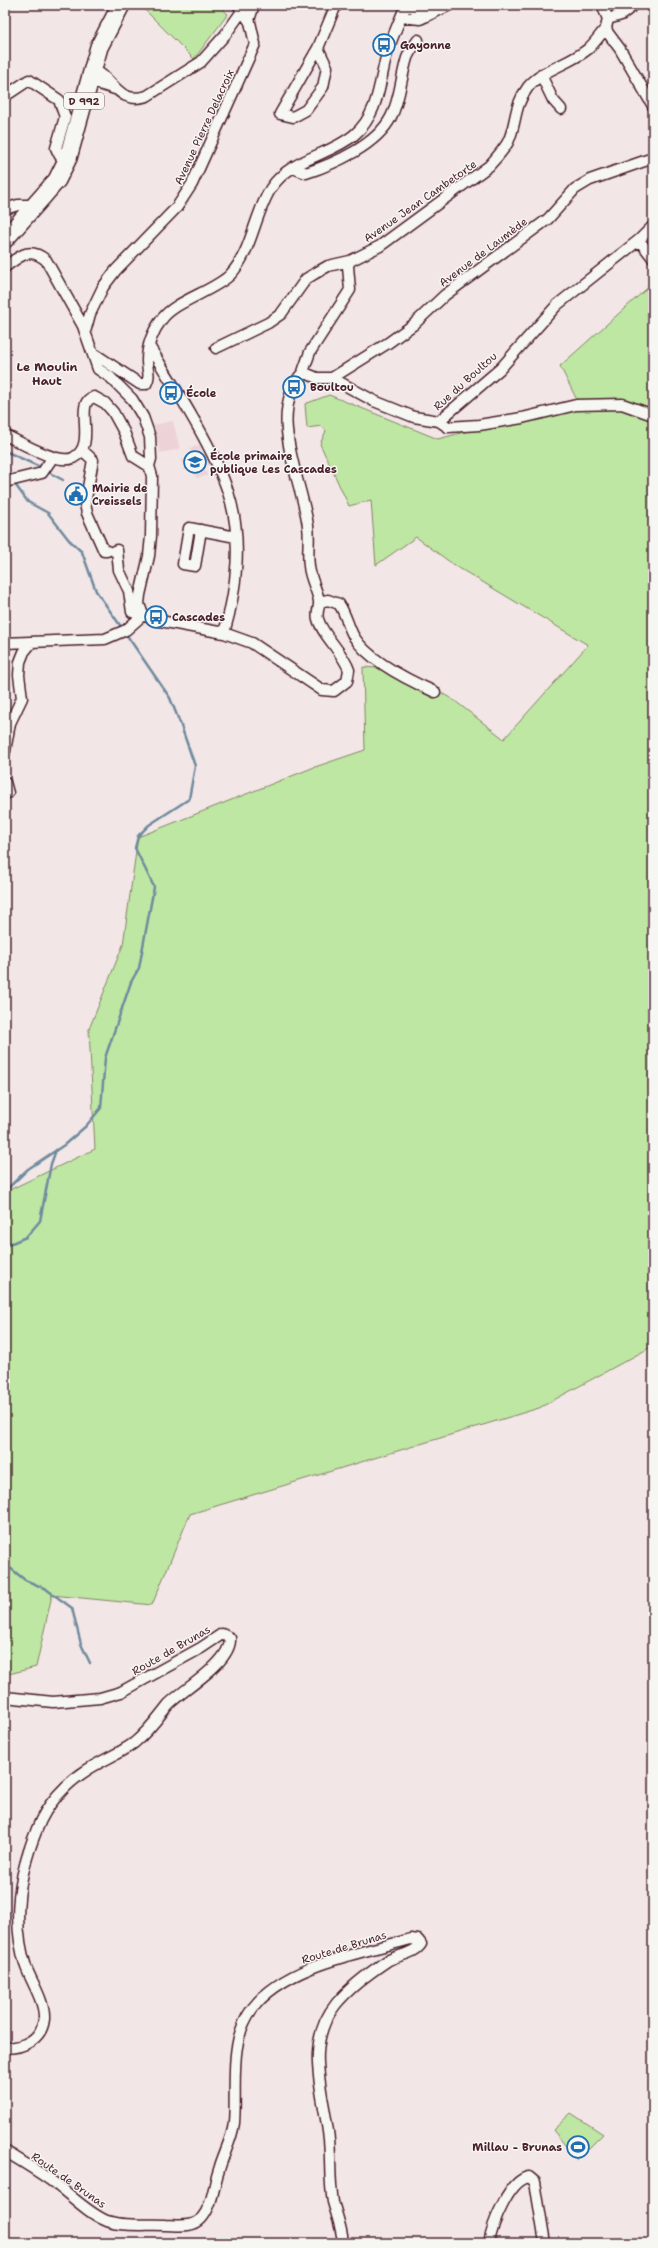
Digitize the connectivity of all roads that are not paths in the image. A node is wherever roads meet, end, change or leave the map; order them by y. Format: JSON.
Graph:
{"nodes":[{"id":1,"x":121,"y":5,"type":"edge"},
{"id":2,"x":254,"y":5,"type":"edge"},
{"id":3,"x":336,"y":5,"type":"edge"},
{"id":4,"x":408,"y":5,"type":"edge"},
{"id":5,"x":450,"y":5,"type":"edge"},
{"id":6,"x":602,"y":5,"type":"edge"},
{"id":7,"x":634,"y":5,"type":"edge"},
{"id":8,"x":242,"y":7,"type":"edge"},
{"id":9,"x":431,"y":14,"type":"junction"},
{"id":10,"x":401,"y":17,"type":"junction"},
{"id":11,"x":249,"y":20,"type":"junction"},
{"id":12,"x":607,"y":24,"type":"junction"},
{"id":13,"x":225,"y":35,"type":"junction"},
{"id":14,"x":418,"y":40,"type":"dead end"},
{"id":15,"x":318,"y":48,"type":"junction"},
{"id":16,"x":91,"y":75,"type":"junction"},
{"id":17,"x":541,"y":76,"type":"junction"},
{"id":18,"x":5,"y":96,"type":"edge"},
{"id":19,"x":653,"y":106,"type":"edge"},
{"id":20,"x":561,"y":109,"type":"dead end"},
{"id":21,"x":68,"y":158,"type":"junction"},
{"id":22,"x":653,"y":158,"type":"edge"},
{"id":23,"x":293,"y":168,"type":"junction"},
{"id":24,"x":40,"y":200,"type":"junction"},
{"id":25,"x":5,"y":209,"type":"edge"},
{"id":26,"x":653,"y":226,"type":"edge"},
{"id":27,"x":8,"y":233,"type":"edge"},
{"id":28,"x":639,"y":240,"type":"junction"},
{"id":29,"x":653,"y":258,"type":"edge"},
{"id":30,"x":350,"y":261,"type":"junction"},
{"id":31,"x":5,"y":267,"type":"edge"},
{"id":32,"x":85,"y":332,"type":"junction"},
{"id":33,"x":149,"y":346,"type":"junction"},
{"id":34,"x":216,"y":348,"type":"dead end"},
{"id":35,"x":94,"y":354,"type":"junction"},
{"id":36,"x":304,"y":372,"type":"junction"},
{"id":37,"x":332,"y":378,"type":"junction"},
{"id":38,"x":653,"y":415,"type":"edge"},
{"id":39,"x":439,"y":421,"type":"junction"},
{"id":40,"x":5,"y":435,"type":"edge"},
{"id":41,"x":82,"y":450,"type":"junction"},
{"id":42,"x":53,"y":457,"type":"junction"},
{"id":43,"x":149,"y":466,"type":"junction"},
{"id":44,"x":10,"y":480,"type":"edge"},
{"id":45,"x":201,"y":530,"type":"dead end"},
{"id":46,"x":236,"y":537,"type":"junction"},
{"id":47,"x":319,"y":602,"type":"junction"},
{"id":48,"x":142,"y":612,"type":"junction"},
{"id":49,"x":225,"y":631,"type":"junction"},
{"id":50,"x":32,"y":642,"type":"junction"},
{"id":51,"x":5,"y":643,"type":"edge"},
{"id":52,"x":435,"y":692,"type":"dead end"},
{"id":53,"x":5,"y":751,"type":"edge"},
{"id":54,"x":5,"y":782,"type":"edge"},
{"id":55,"x":8,"y":792,"type":"dead end"},
{"id":56,"x":5,"y":1697,"type":"edge"},
{"id":57,"x":5,"y":2048,"type":"edge"},
{"id":58,"x":5,"y":2151,"type":"edge"},
{"id":59,"x":343,"y":2243,"type":"edge"},
{"id":60,"x":489,"y":2243,"type":"edge"},
{"id":61,"x":545,"y":2243,"type":"edge"}],
"edges":[{"from":1,"to":16,"type":"main road","number":"D 992"},
{"from":2,"to":11,"type":"street"},
{"from":3,"to":15,"type":"street"},
{"from":4,"to":9,"type":"street"},
{"from":4,"to":10,"type":"street"},
{"from":5,"to":9,"type":"street"},
{"from":6,"to":12,"type":"street"},
{"from":7,"to":12,"type":"street"},
{"from":8,"to":11,"type":"street"},
{"from":8,"to":13,"type":"street"},
{"from":9,"to":10,"type":"street"},
{"from":10,"to":23,"type":"street"},
{"from":11,"to":13,"type":"street"},
{"from":11,"to":32,"type":"street","name":"Avenue Pierre Delacroix"},
{"from":12,"to":17,"type":"street","name":"Avenue Jean Cambetorte"},
{"from":12,"to":19,"type":"street"},
{"from":13,"to":16,"type":"street"},
{"from":14,"to":23,"type":"street"},
{"from":15,"to":15,"type":"street"},
{"from":16,"to":21,"type":"main road","number":"D 992"},
{"from":17,"to":20,"type":"street"},
{"from":17,"to":30,"type":"street","name":"Avenue Jean Cambetorte"},
{"from":18,"to":21,"type":"street"},
{"from":21,"to":24,"type":"main road","number":"D 992"},
{"from":22,"to":37,"type":"street","name":"Avenue de Laumède"},
{"from":23,"to":33,"type":"street"},
{"from":24,"to":25,"type":"street"},
{"from":24,"to":27,"type":"main road","number":"D 992"},
{"from":26,"to":28,"type":"street","name":"Rue du Boultou"},
{"from":28,"to":29,"type":"street"},
{"from":28,"to":39,"type":"street","name":"Rue du Boultou"},
{"from":30,"to":34,"type":"street","name":"Avenue Jean Cambetorte"},
{"from":30,"to":36,"type":"street"},
{"from":31,"to":32,"type":"street"},
{"from":32,"to":35,"type":"street"},
{"from":33,"to":35,"type":"street"},
{"from":33,"to":46,"type":"street"},
{"from":35,"to":43,"type":"street"},
{"from":36,"to":37,"type":"street","name":"Rue du Boultou"},
{"from":36,"to":47,"type":"street"},
{"from":37,"to":39,"type":"street","name":"Rue du Boultou"},
{"from":38,"to":39,"type":"street"},
{"from":40,"to":42,"type":"street"},
{"from":41,"to":42,"type":"street"},
{"from":41,"to":43,"type":"street"},
{"from":41,"to":48,"type":"street"},
{"from":42,"to":44,"type":"street"},
{"from":43,"to":48,"type":"street"},
{"from":45,"to":46,"type":"street"},
{"from":46,"to":49,"type":"street"},
{"from":47,"to":49,"type":"street"},
{"from":47,"to":52,"type":"street"},
{"from":48,"to":49,"type":"street"},
{"from":48,"to":50,"type":"street"},
{"from":50,"to":51,"type":"street"},
{"from":50,"to":53,"type":"street"},
{"from":54,"to":55,"type":"street"},
{"from":56,"to":57,"type":"street","name":"Route de Brunas"},
{"from":58,"to":59,"type":"street","name":"Route de Brunas"},
{"from":60,"to":61,"type":"street"}]}
